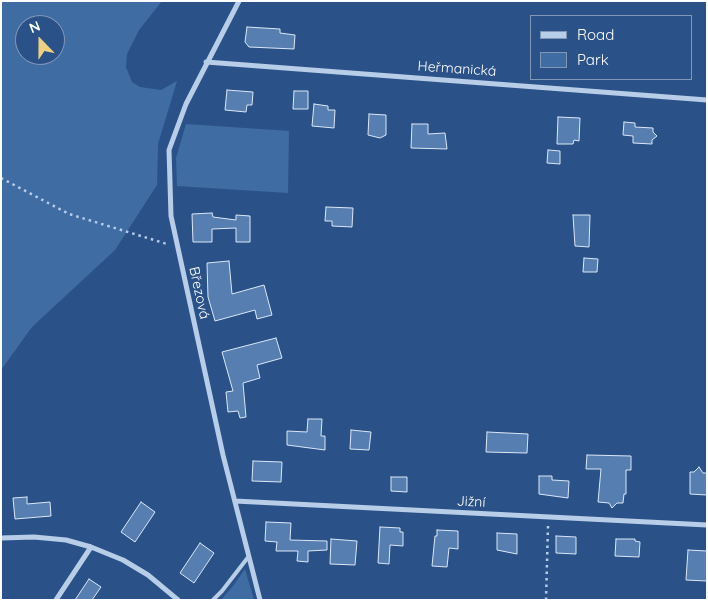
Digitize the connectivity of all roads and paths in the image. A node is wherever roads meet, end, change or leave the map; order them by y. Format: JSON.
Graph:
{"nodes":[{"id":1,"x":239,"y":1,"type":"edge"},
{"id":2,"x":206,"y":62,"type":"junction"},
{"id":3,"x":707,"y":100,"type":"edge"},
{"id":4,"x":1,"y":178,"type":"edge"},
{"id":5,"x":178,"y":248,"type":"junction"},
{"id":6,"x":235,"y":501,"type":"junction"},
{"id":7,"x":548,"y":517,"type":"junction"},
{"id":8,"x":707,"y":525,"type":"edge"},
{"id":9,"x":1,"y":538,"type":"edge"},
{"id":10,"x":91,"y":547,"type":"junction"},
{"id":11,"x":249,"y":556,"type":"junction"},
{"id":12,"x":56,"y":600,"type":"edge"},
{"id":13,"x":178,"y":600,"type":"edge"},
{"id":14,"x":212,"y":600,"type":"edge"},
{"id":15,"x":260,"y":600,"type":"edge"},
{"id":16,"x":546,"y":600,"type":"edge"}],
"edges":[{"from":1,"to":2,"type":"street","name":"Březová"},
{"from":2,"to":3,"type":"street","name":"Heřmanická"},
{"from":2,"to":5,"type":"street","name":"Březová"},
{"from":4,"to":5,"type":"path"},
{"from":5,"to":6,"type":"street","name":"Březová"},
{"from":6,"to":7,"type":"street","name":"Jižní"},
{"from":6,"to":11,"type":"street","name":"Březová"},
{"from":7,"to":8,"type":"street","name":"Jižní"},
{"from":7,"to":16,"type":"path"},
{"from":9,"to":10,"type":"street"},
{"from":10,"to":12,"type":"street"},
{"from":10,"to":13,"type":"street"},
{"from":11,"to":14,"type":"lane"},
{"from":11,"to":15,"type":"street","name":"Březová"}]}
